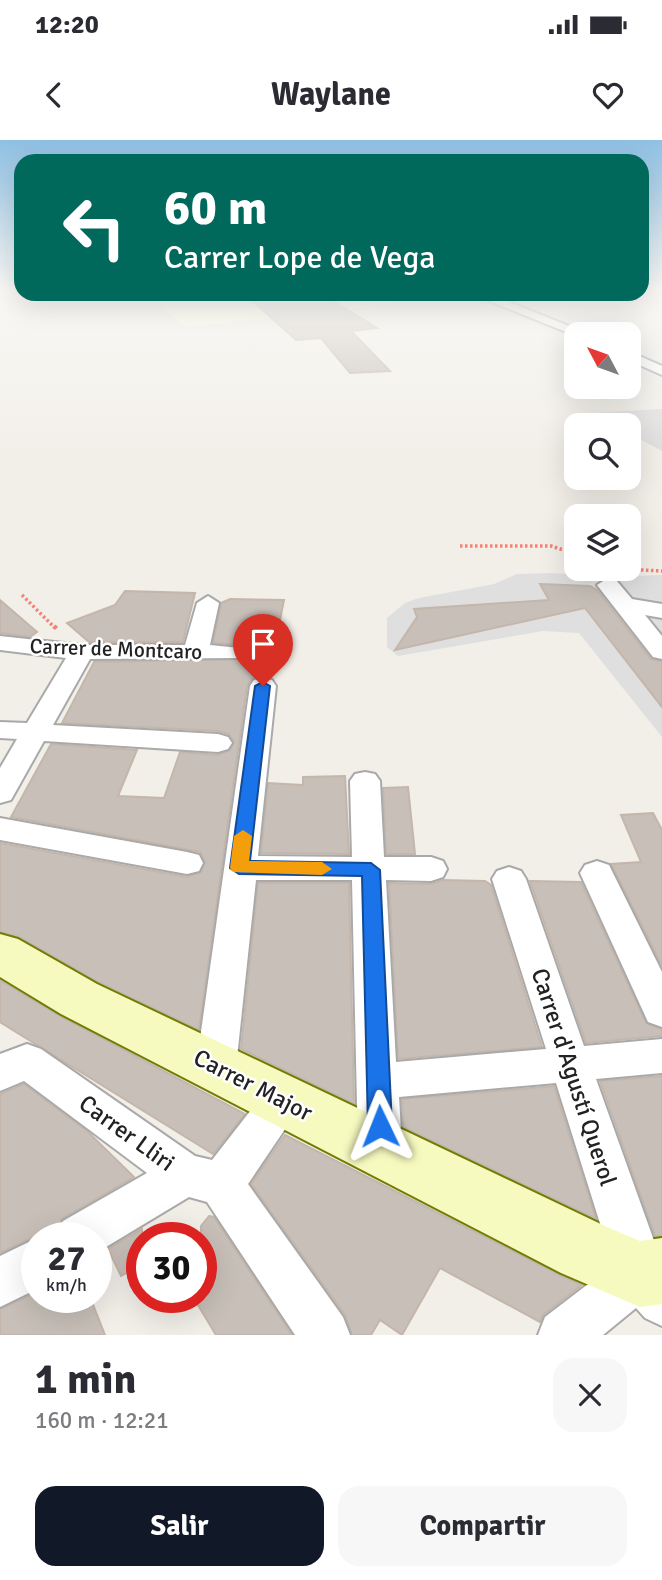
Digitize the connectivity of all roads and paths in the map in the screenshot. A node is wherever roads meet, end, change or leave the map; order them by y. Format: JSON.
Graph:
{"nodes":[{"id":1,"x":641,"y":361,"type":"edge"},
{"id":2,"x":662,"y":371,"type":"edge"},
{"id":3,"x":460,"y":546,"type":"dead end"},
{"id":4,"x":564,"y":550,"type":"edge"},
{"id":5,"x":662,"y":571,"type":"edge"},
{"id":6,"x":641,"y":573,"type":"edge"},
{"id":7,"x":613,"y":581,"type":"edge"},
{"id":8,"x":22,"y":595,"type":"dead end"},
{"id":9,"x":208,"y":603,"type":"dead end"},
{"id":10,"x":623,"y":605,"type":"junction"},
{"id":11,"x":662,"y":611,"type":"edge"},
{"id":12,"x":0,"y":643,"type":"edge"},
{"id":13,"x":82,"y":652,"type":"junction"},
{"id":14,"x":196,"y":652,"type":"junction"},
{"id":15,"x":662,"y":652,"type":"edge"},
{"id":16,"x":231,"y":653,"type":"dead end"},
{"id":17,"x":263,"y":686,"type":"dead end"},
{"id":18,"x":0,"y":730,"type":"edge"},
{"id":19,"x":36,"y":732,"type":"junction"},
{"id":20,"x":218,"y":743,"type":"dead end"},
{"id":21,"x":365,"y":781,"type":"dead end"},
{"id":22,"x":0,"y":793,"type":"edge"},
{"id":23,"x":0,"y":829,"type":"edge"},
{"id":24,"x":187,"y":863,"type":"dead end"},
{"id":25,"x":239,"y":868,"type":"junction"},
{"id":26,"x":430,"y":869,"type":"dead end"},
{"id":27,"x":371,"y":870,"type":"junction"},
{"id":28,"x":597,"y":873,"type":"dead end"},
{"id":29,"x":509,"y":879,"type":"dead end"},
{"id":30,"x":0,"y":953,"type":"edge"},
{"id":31,"x":662,"y":1011,"type":"edge"},
{"id":32,"x":662,"y":1056,"type":"edge"},
{"id":33,"x":571,"y":1065,"type":"junction"},
{"id":34,"x":13,"y":1067,"type":"edge"},
{"id":35,"x":216,"y":1067,"type":"junction"},
{"id":36,"x":378,"y":1081,"type":"junction"},
{"id":37,"x":283,"y":1101,"type":"junction"},
{"id":38,"x":380,"y":1149,"type":"junction"},
{"id":39,"x":203,"y":1180,"type":"junction"},
{"id":40,"x":112,"y":1222,"type":"edge"},
{"id":41,"x":21,"y":1271,"type":"edge"},
{"id":42,"x":654,"y":1282,"type":"edge"},
{"id":43,"x":0,"y":1283,"type":"edge"},
{"id":44,"x":325,"y":1335,"type":"edge"},
{"id":45,"x":563,"y":1335,"type":"edge"}],
"edges":[{"from":1,"to":2,"type":"street"},
{"from":3,"to":4,"type":"path"},
{"from":5,"to":6,"type":"path"},
{"from":7,"to":10,"type":"street"},
{"from":8,"to":13,"type":"path"},
{"from":9,"to":14,"type":"street"},
{"from":10,"to":11,"type":"street"},
{"from":10,"to":15,"type":"street"},
{"from":12,"to":13,"type":"street","name":"Carrer de Montcaro"},
{"from":13,"to":14,"type":"street","name":"Carrer de Montcaro"},
{"from":13,"to":19,"type":"street"},
{"from":14,"to":16,"type":"street","name":"Carrer de Montcaro"},
{"from":17,"to":25,"type":"street"},
{"from":18,"to":19,"type":"street"},
{"from":19,"to":20,"type":"street"},
{"from":19,"to":22,"type":"street"},
{"from":21,"to":27,"type":"street"},
{"from":23,"to":24,"type":"street"},
{"from":25,"to":27,"type":"street"},
{"from":25,"to":35,"type":"street"},
{"from":26,"to":27,"type":"street"},
{"from":27,"to":36,"type":"street"},
{"from":28,"to":31,"type":"street"},
{"from":29,"to":33,"type":"street","name":"Carrer d'Agustí Querol"},
{"from":30,"to":35,"type":"street","name":"Carrer Major"},
{"from":32,"to":33,"type":"street"},
{"from":33,"to":36,"type":"street"},
{"from":33,"to":42,"type":"street","name":"Carrer d'Agustí Querol"},
{"from":34,"to":39,"type":"street","name":"Carrer Lliri"},
{"from":35,"to":37,"type":"street","name":"Carrer Major"},
{"from":36,"to":38,"type":"street"},
{"from":37,"to":38,"type":"street","name":"Carrer Major"},
{"from":37,"to":39,"type":"street"},
{"from":38,"to":42,"type":"street","name":"Carrer Major"},
{"from":39,"to":40,"type":"street"},
{"from":39,"to":44,"type":"street","name":"Carrer Lliri"},
{"from":41,"to":43,"type":"street"},
{"from":42,"to":45,"type":"street"}]}
